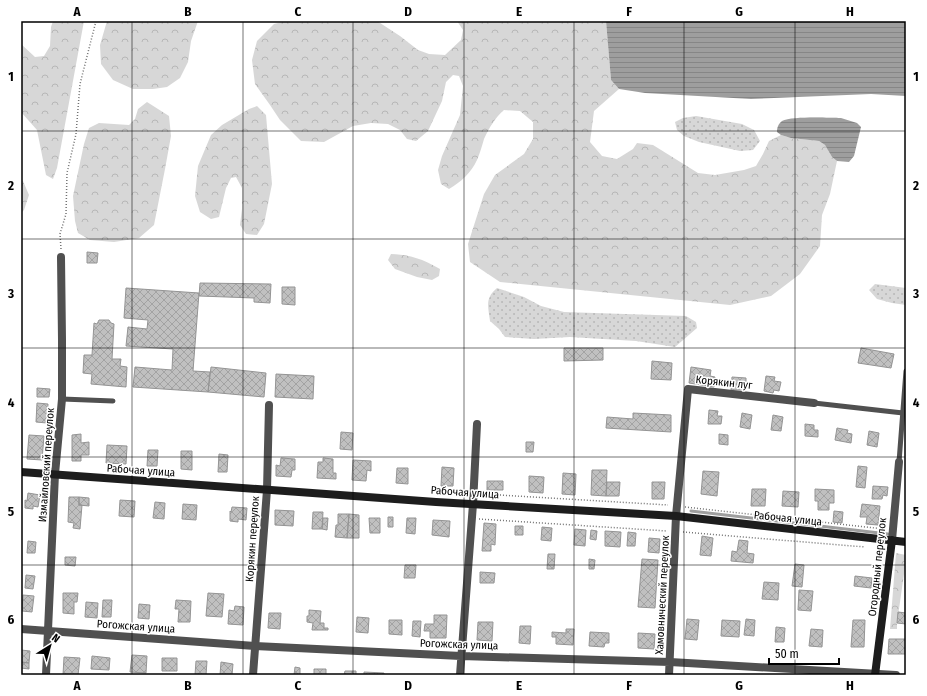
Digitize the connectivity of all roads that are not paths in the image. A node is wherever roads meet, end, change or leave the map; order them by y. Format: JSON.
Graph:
{"nodes":[{"id":1,"x":61,"y":257,"type":"road end"},
{"id":2,"x":906,"y":371,"type":"edge"},
{"id":3,"x":62,"y":400,"type":"junction"},
{"id":4,"x":114,"y":401,"type":"dead end"},
{"id":5,"x":814,"y":403,"type":"joint"},
{"id":6,"x":269,"y":405,"type":"dead end"},
{"id":7,"x":903,"y":413,"type":"junction"},
{"id":8,"x":477,"y":424,"type":"dead end"},
{"id":9,"x":899,"y":462,"type":"joint"},
{"id":10,"x":21,"y":472,"type":"edge"},
{"id":11,"x":55,"y":474,"type":"junction"},
{"id":12,"x":267,"y":490,"type":"junction"},
{"id":13,"x":473,"y":504,"type":"junction"},
{"id":14,"x":676,"y":516,"type":"junction"},
{"id":15,"x":892,"y":540,"type":"junction"},
{"id":16,"x":906,"y":542,"type":"edge"},
{"id":17,"x":21,"y":629,"type":"edge"},
{"id":18,"x":48,"y":631,"type":"junction"},
{"id":19,"x":255,"y":646,"type":"junction"},
{"id":20,"x":461,"y":656,"type":"junction"},
{"id":21,"x":670,"y":662,"type":"junction"},
{"id":22,"x":875,"y":674,"type":"edge"},
{"id":23,"x":46,"y":675,"type":"edge"},
{"id":24,"x":253,"y":675,"type":"edge"},
{"id":25,"x":460,"y":675,"type":"edge"},
{"id":26,"x":669,"y":675,"type":"edge"},
{"id":27,"x":896,"y":675,"type":"edge"}],
"edges":[{"from":1,"to":3,"type":"street","name":"Измайловский переулок"},
{"from":2,"to":7,"type":"lane"},
{"from":3,"to":4,"type":"lane"},
{"from":3,"to":11,"type":"street","name":"Измайловский переулок"},
{"from":5,"to":7,"type":"lane"},
{"from":5,"to":14,"type":"street","name":"Корякин луг"},
{"from":6,"to":12,"type":"street","name":"Корякин переулок"},
{"from":7,"to":9,"type":"lane"},
{"from":8,"to":13,"type":"street"},
{"from":9,"to":15,"type":"street","name":"Огородный переулок"},
{"from":10,"to":11,"type":"main road","name":"Рабочая улица"},
{"from":11,"to":12,"type":"main road","name":"Рабочая улица"},
{"from":11,"to":18,"type":"street","name":"Измайловский переулок"},
{"from":12,"to":13,"type":"main road","name":"Рабочая улица"},
{"from":12,"to":19,"type":"street","name":"Корякин переулок"},
{"from":13,"to":14,"type":"main road","name":"Рабочая улица"},
{"from":13,"to":20,"type":"street"},
{"from":14,"to":15,"type":"main road","name":"Рабочая улица"},
{"from":14,"to":21,"type":"street","name":"Хамовнический переулок"},
{"from":15,"to":16,"type":"main road","name":"Рабочая улица"},
{"from":15,"to":22,"type":"main road","name":"Огородный переулок"},
{"from":17,"to":18,"type":"street","name":"Рогожская улица"},
{"from":18,"to":19,"type":"street","name":"Рогожская улица"},
{"from":18,"to":23,"type":"street","name":"Измайловский переулок"},
{"from":19,"to":20,"type":"street","name":"Рогожская улица"},
{"from":19,"to":24,"type":"street","name":"Корякин переулок"},
{"from":20,"to":21,"type":"street","name":"Рогожская улица"},
{"from":20,"to":25,"type":"street"},
{"from":21,"to":22,"type":"street","name":"Рогожская улица"},
{"from":21,"to":26,"type":"street","name":"Хамовнический переулок"},
{"from":22,"to":27,"type":"street","name":"Рогожская улица"}]}
